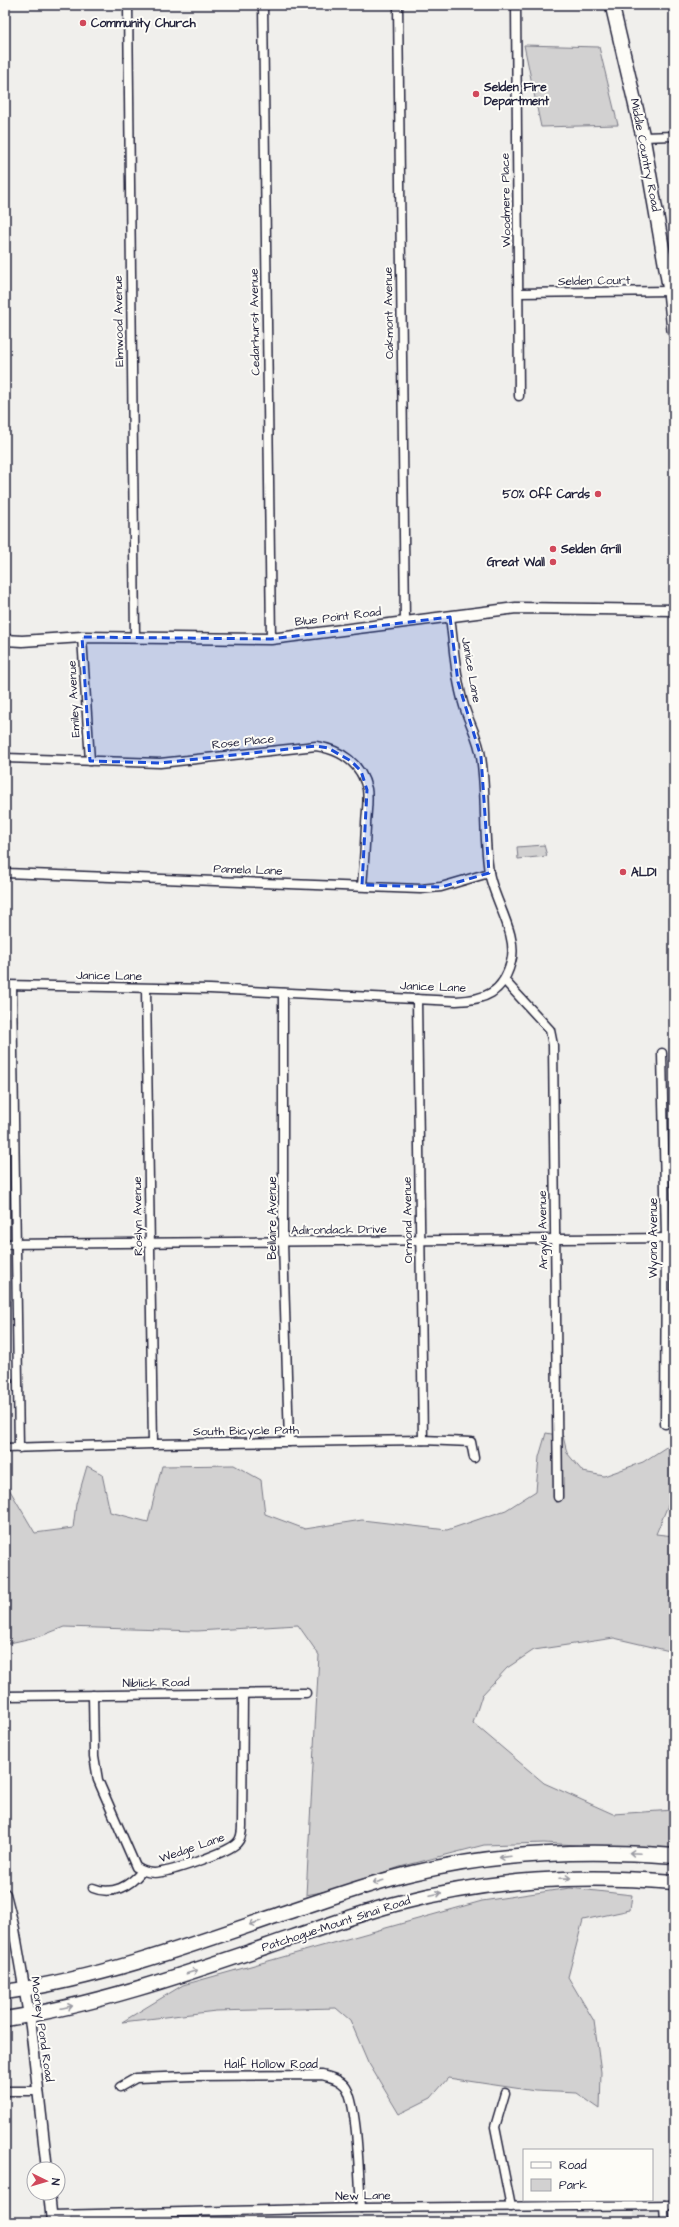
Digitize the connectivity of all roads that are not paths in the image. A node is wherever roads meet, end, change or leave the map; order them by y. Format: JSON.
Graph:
{"nodes":[{"id":1,"x":128,"y":5,"type":"edge"},
{"id":2,"x":263,"y":5,"type":"edge"},
{"id":3,"x":398,"y":5,"type":"edge"},
{"id":4,"x":516,"y":5,"type":"edge"},
{"id":5,"x":612,"y":5,"type":"edge"},
{"id":6,"x":674,"y":136,"type":"edge"},
{"id":7,"x":643,"y":137,"type":"junction"},
{"id":8,"x":519,"y":294,"type":"junction"},
{"id":9,"x":672,"y":299,"type":"edge"},
{"id":10,"x":674,"y":330,"type":"edge"},
{"id":11,"x":519,"y":396,"type":"dead end"},
{"id":12,"x":674,"y":610,"type":"edge"},
{"id":13,"x":450,"y":616,"type":"junction"},
{"id":14,"x":404,"y":622,"type":"junction"},
{"id":15,"x":135,"y":636,"type":"junction"},
{"id":16,"x":82,"y":637,"type":"junction"},
{"id":17,"x":271,"y":638,"type":"junction"},
{"id":18,"x":5,"y":640,"type":"edge"},
{"id":19,"x":5,"y":758,"type":"edge"},
{"id":20,"x":90,"y":761,"type":"junction"},
{"id":21,"x":5,"y":873,"type":"edge"},
{"id":22,"x":489,"y":873,"type":"junction"},
{"id":23,"x":362,"y":885,"type":"junction"},
{"id":24,"x":505,"y":981,"type":"junction"},
{"id":25,"x":8,"y":986,"type":"edge"},
{"id":26,"x":146,"y":989,"type":"junction"},
{"id":27,"x":283,"y":993,"type":"junction"},
{"id":28,"x":417,"y":999,"type":"junction"},
{"id":29,"x":662,"y":1053,"type":"dead end"},
{"id":30,"x":670,"y":1238,"type":"edge"},
{"id":31,"x":555,"y":1239,"type":"junction"},
{"id":32,"x":420,"y":1241,"type":"junction"},
{"id":33,"x":150,"y":1242,"type":"junction"},
{"id":34,"x":284,"y":1242,"type":"junction"},
{"id":35,"x":5,"y":1244,"type":"edge"},
{"id":36,"x":15,"y":1244,"type":"junction"},
{"id":37,"x":665,"y":1424,"type":"dead end"},
{"id":38,"x":423,"y":1440,"type":"junction"},
{"id":39,"x":289,"y":1442,"type":"junction"},
{"id":40,"x":153,"y":1444,"type":"junction"},
{"id":41,"x":5,"y":1448,"type":"edge"},
{"id":42,"x":19,"y":1448,"type":"junction"},
{"id":43,"x":474,"y":1458,"type":"dead end"},
{"id":44,"x":558,"y":1497,"type":"dead end"},
{"id":45,"x":306,"y":1693,"type":"dead end"},
{"id":46,"x":243,"y":1694,"type":"junction"},
{"id":47,"x":93,"y":1695,"type":"junction"},
{"id":48,"x":5,"y":1696,"type":"edge"},
{"id":49,"x":674,"y":1856,"type":"edge"},
{"id":50,"x":142,"y":1871,"type":"junction"},
{"id":51,"x":674,"y":1882,"type":"edge"},
{"id":52,"x":93,"y":1888,"type":"dead end"},
{"id":53,"x":5,"y":1894,"type":"edge"},
{"id":54,"x":24,"y":1990,"type":"junction"},
{"id":55,"x":5,"y":1992,"type":"edge"},
{"id":56,"x":29,"y":2015,"type":"junction"},
{"id":57,"x":5,"y":2019,"type":"edge"},
{"id":58,"x":120,"y":2087,"type":"dead end"},
{"id":59,"x":5,"y":2091,"type":"edge"},
{"id":60,"x":38,"y":2091,"type":"junction"},
{"id":61,"x":505,"y":2092,"type":"dead end"},
{"id":62,"x":46,"y":2161,"type":"edge"},
{"id":63,"x":50,"y":2201,"type":"edge"},
{"id":64,"x":664,"y":2205,"type":"junction"},
{"id":65,"x":674,"y":2205,"type":"edge"},
{"id":66,"x":510,"y":2207,"type":"junction"},
{"id":67,"x":361,"y":2208,"type":"junction"},
{"id":68,"x":52,"y":2218,"type":"edge"},
{"id":69,"x":665,"y":2222,"type":"edge"}],
"edges":[{"from":1,"to":15,"type":"street","name":"Elmwood Avenue"},
{"from":2,"to":17,"type":"street","name":"Cedarhurst Avenue"},
{"from":3,"to":14,"type":"street","name":"Oakmont Avenue"},
{"from":4,"to":8,"type":"street","name":"Woodmere Place"},
{"from":5,"to":7,"type":"main road","name":"Middle Country Road"},
{"from":6,"to":7,"type":"street"},
{"from":7,"to":9,"type":"main road","name":"Middle Country Road"},
{"from":8,"to":9,"type":"street","name":"Selden Court"},
{"from":8,"to":11,"type":"street","name":"Woodmere Place"},
{"from":9,"to":10,"type":"main road","name":"Middle Country Road"},
{"from":12,"to":13,"type":"street","name":"Blue Point Road"},
{"from":13,"to":14,"type":"street","name":"Blue Point Road"},
{"from":13,"to":22,"type":"street","name":"Janice Lane"},
{"from":14,"to":17,"type":"street","name":"Blue Point Road"},
{"from":15,"to":16,"type":"street","name":"Blue Point Road"},
{"from":15,"to":17,"type":"street","name":"Blue Point Road"},
{"from":16,"to":18,"type":"street","name":"Blue Point Road"},
{"from":16,"to":20,"type":"street","name":"Emiley Avenue"},
{"from":19,"to":20,"type":"street","name":"Rose Place"},
{"from":20,"to":23,"type":"street","name":"Rose Place"},
{"from":21,"to":23,"type":"street","name":"Pamela Lane"},
{"from":22,"to":23,"type":"street","name":"Pamela Lane"},
{"from":22,"to":24,"type":"street","name":"Janice Lane"},
{"from":24,"to":28,"type":"street","name":"Janice Lane"},
{"from":24,"to":31,"type":"street","name":"Argyle Avenue"},
{"from":25,"to":26,"type":"street","name":"Janice Lane"},
{"from":25,"to":36,"type":"street"},
{"from":26,"to":27,"type":"street","name":"Janice Lane"},
{"from":26,"to":33,"type":"street","name":"Roslyn Avenue"},
{"from":27,"to":28,"type":"street","name":"Janice Lane"},
{"from":27,"to":34,"type":"street","name":"Bellaire Avenue"},
{"from":28,"to":32,"type":"street","name":"Ormond Avenue"},
{"from":29,"to":30,"type":"street","name":"Wyona Avenue"},
{"from":30,"to":31,"type":"street","name":"Adirondack Drive"},
{"from":30,"to":37,"type":"street","name":"Wyona Avenue"},
{"from":31,"to":32,"type":"street","name":"Adirondack Drive"},
{"from":31,"to":44,"type":"street","name":"Argyle Avenue"},
{"from":32,"to":34,"type":"street","name":"Adirondack Drive"},
{"from":32,"to":38,"type":"street","name":"Ormond Avenue"},
{"from":33,"to":34,"type":"street","name":"Adirondack Drive"},
{"from":33,"to":36,"type":"street","name":"Adirondack Drive"},
{"from":33,"to":40,"type":"street","name":"Roslyn Avenue"},
{"from":34,"to":39,"type":"street","name":"Bellaire Avenue"},
{"from":35,"to":36,"type":"street","name":"Adirondack Drive"},
{"from":36,"to":42,"type":"street"},
{"from":38,"to":39,"type":"street","name":"South Bicycle Path"},
{"from":38,"to":43,"type":"street","name":"South Bicycle Path"},
{"from":39,"to":40,"type":"street","name":"South Bicycle Path"},
{"from":40,"to":42,"type":"street","name":"South Bicycle Path"},
{"from":41,"to":42,"type":"street","name":"South Bicycle Path"},
{"from":45,"to":46,"type":"street","name":"Niblick Road"},
{"from":46,"to":47,"type":"street","name":"Niblick Road"},
{"from":46,"to":50,"type":"street","name":"Wedge Lane"},
{"from":47,"to":48,"type":"street","name":"Niblick Road"},
{"from":47,"to":50,"type":"street"},
{"from":49,"to":54,"type":"highway","one_way":true},
{"from":50,"to":52,"type":"street"},
{"from":56,"to":51,"type":"highway","name":"Patchogue-Mount Sinai Road","one_way":true},
{"from":53,"to":54,"type":"street","name":"Mooney Pond Road"},
{"from":54,"to":55,"type":"highway"},
{"from":54,"to":56,"type":"street","name":"Mooney Pond Road"},
{"from":56,"to":57,"type":"highway","name":"Patchogue-Mount Sinai Road"},
{"from":56,"to":60,"type":"street","name":"Mooney Pond Road"},
{"from":58,"to":67,"type":"street","name":"Half Hollow Road"},
{"from":59,"to":60,"type":"street"},
{"from":60,"to":62,"type":"street","name":"Mooney Pond Road"},
{"from":61,"to":66,"type":"street"},
{"from":63,"to":68,"type":"street"},
{"from":64,"to":65,"type":"street","name":"New Lane"},
{"from":64,"to":66,"type":"street","name":"New Lane"},
{"from":64,"to":69,"type":"street"},
{"from":66,"to":67,"type":"street","name":"New Lane"},
{"from":67,"to":68,"type":"street","name":"New Lane"}]}
